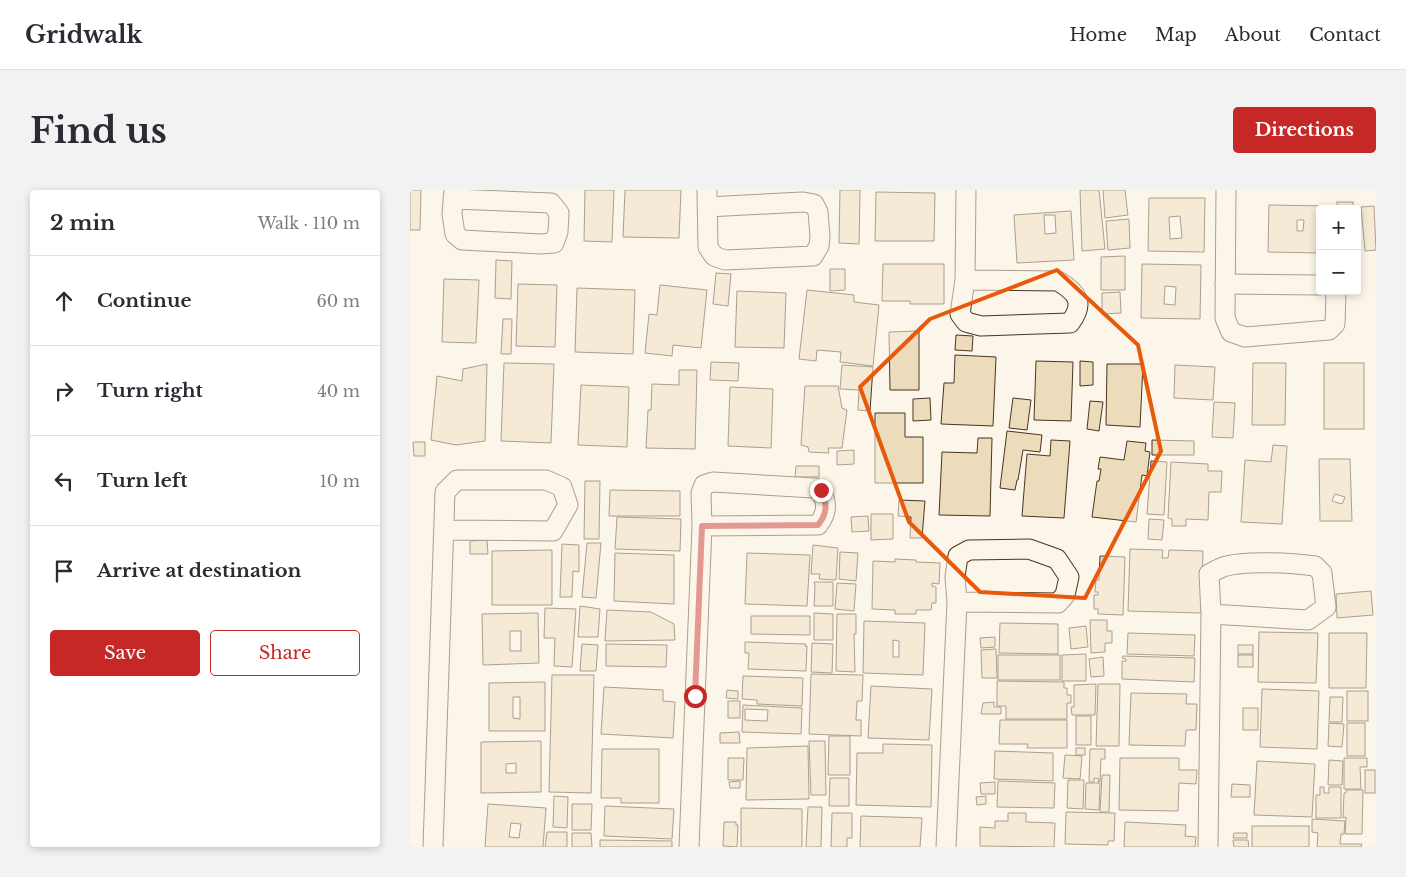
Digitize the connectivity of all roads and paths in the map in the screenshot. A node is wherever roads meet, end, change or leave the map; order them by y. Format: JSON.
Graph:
{"nodes":[{"id":1,"x":966,"y":190,"type":"edge"},
{"id":2,"x":1226,"y":190,"type":"edge"},
{"id":3,"x":454,"y":195,"type":"edge"},
{"id":4,"x":707,"y":199,"type":"edge"},
{"id":5,"x":965,"y":280,"type":"junction"},
{"id":6,"x":1225,"y":284,"type":"junction"},
{"id":7,"x":1316,"y":285,"type":"edge"},
{"id":8,"x":1336,"y":295,"type":"edge"},
{"id":9,"x":702,"y":526,"type":"junction"},
{"id":10,"x":444,"y":530,"type":"junction"},
{"id":11,"x":958,"y":602,"type":"junction"},
{"id":12,"x":1211,"y":614,"type":"junction"},
{"id":13,"x":433,"y":847,"type":"edge"},
{"id":14,"x":689,"y":847,"type":"edge"},
{"id":15,"x":946,"y":847,"type":"edge"},
{"id":16,"x":1208,"y":847,"type":"edge"}],
"edges":[{"from":1,"to":5,"type":"street"},
{"from":2,"to":6,"type":"street"},
{"from":3,"to":3,"type":"street"},
{"from":4,"to":4,"type":"street"},
{"from":5,"to":5,"type":"street"},
{"from":6,"to":7,"type":"street"},
{"from":6,"to":8,"type":"street"},
{"from":9,"to":9,"type":"street"},
{"from":9,"to":14,"type":"street"},
{"from":10,"to":10,"type":"street"},
{"from":10,"to":13,"type":"street"},
{"from":11,"to":11,"type":"street"},
{"from":11,"to":15,"type":"street"},
{"from":12,"to":12,"type":"street"},
{"from":12,"to":16,"type":"street"}]}
